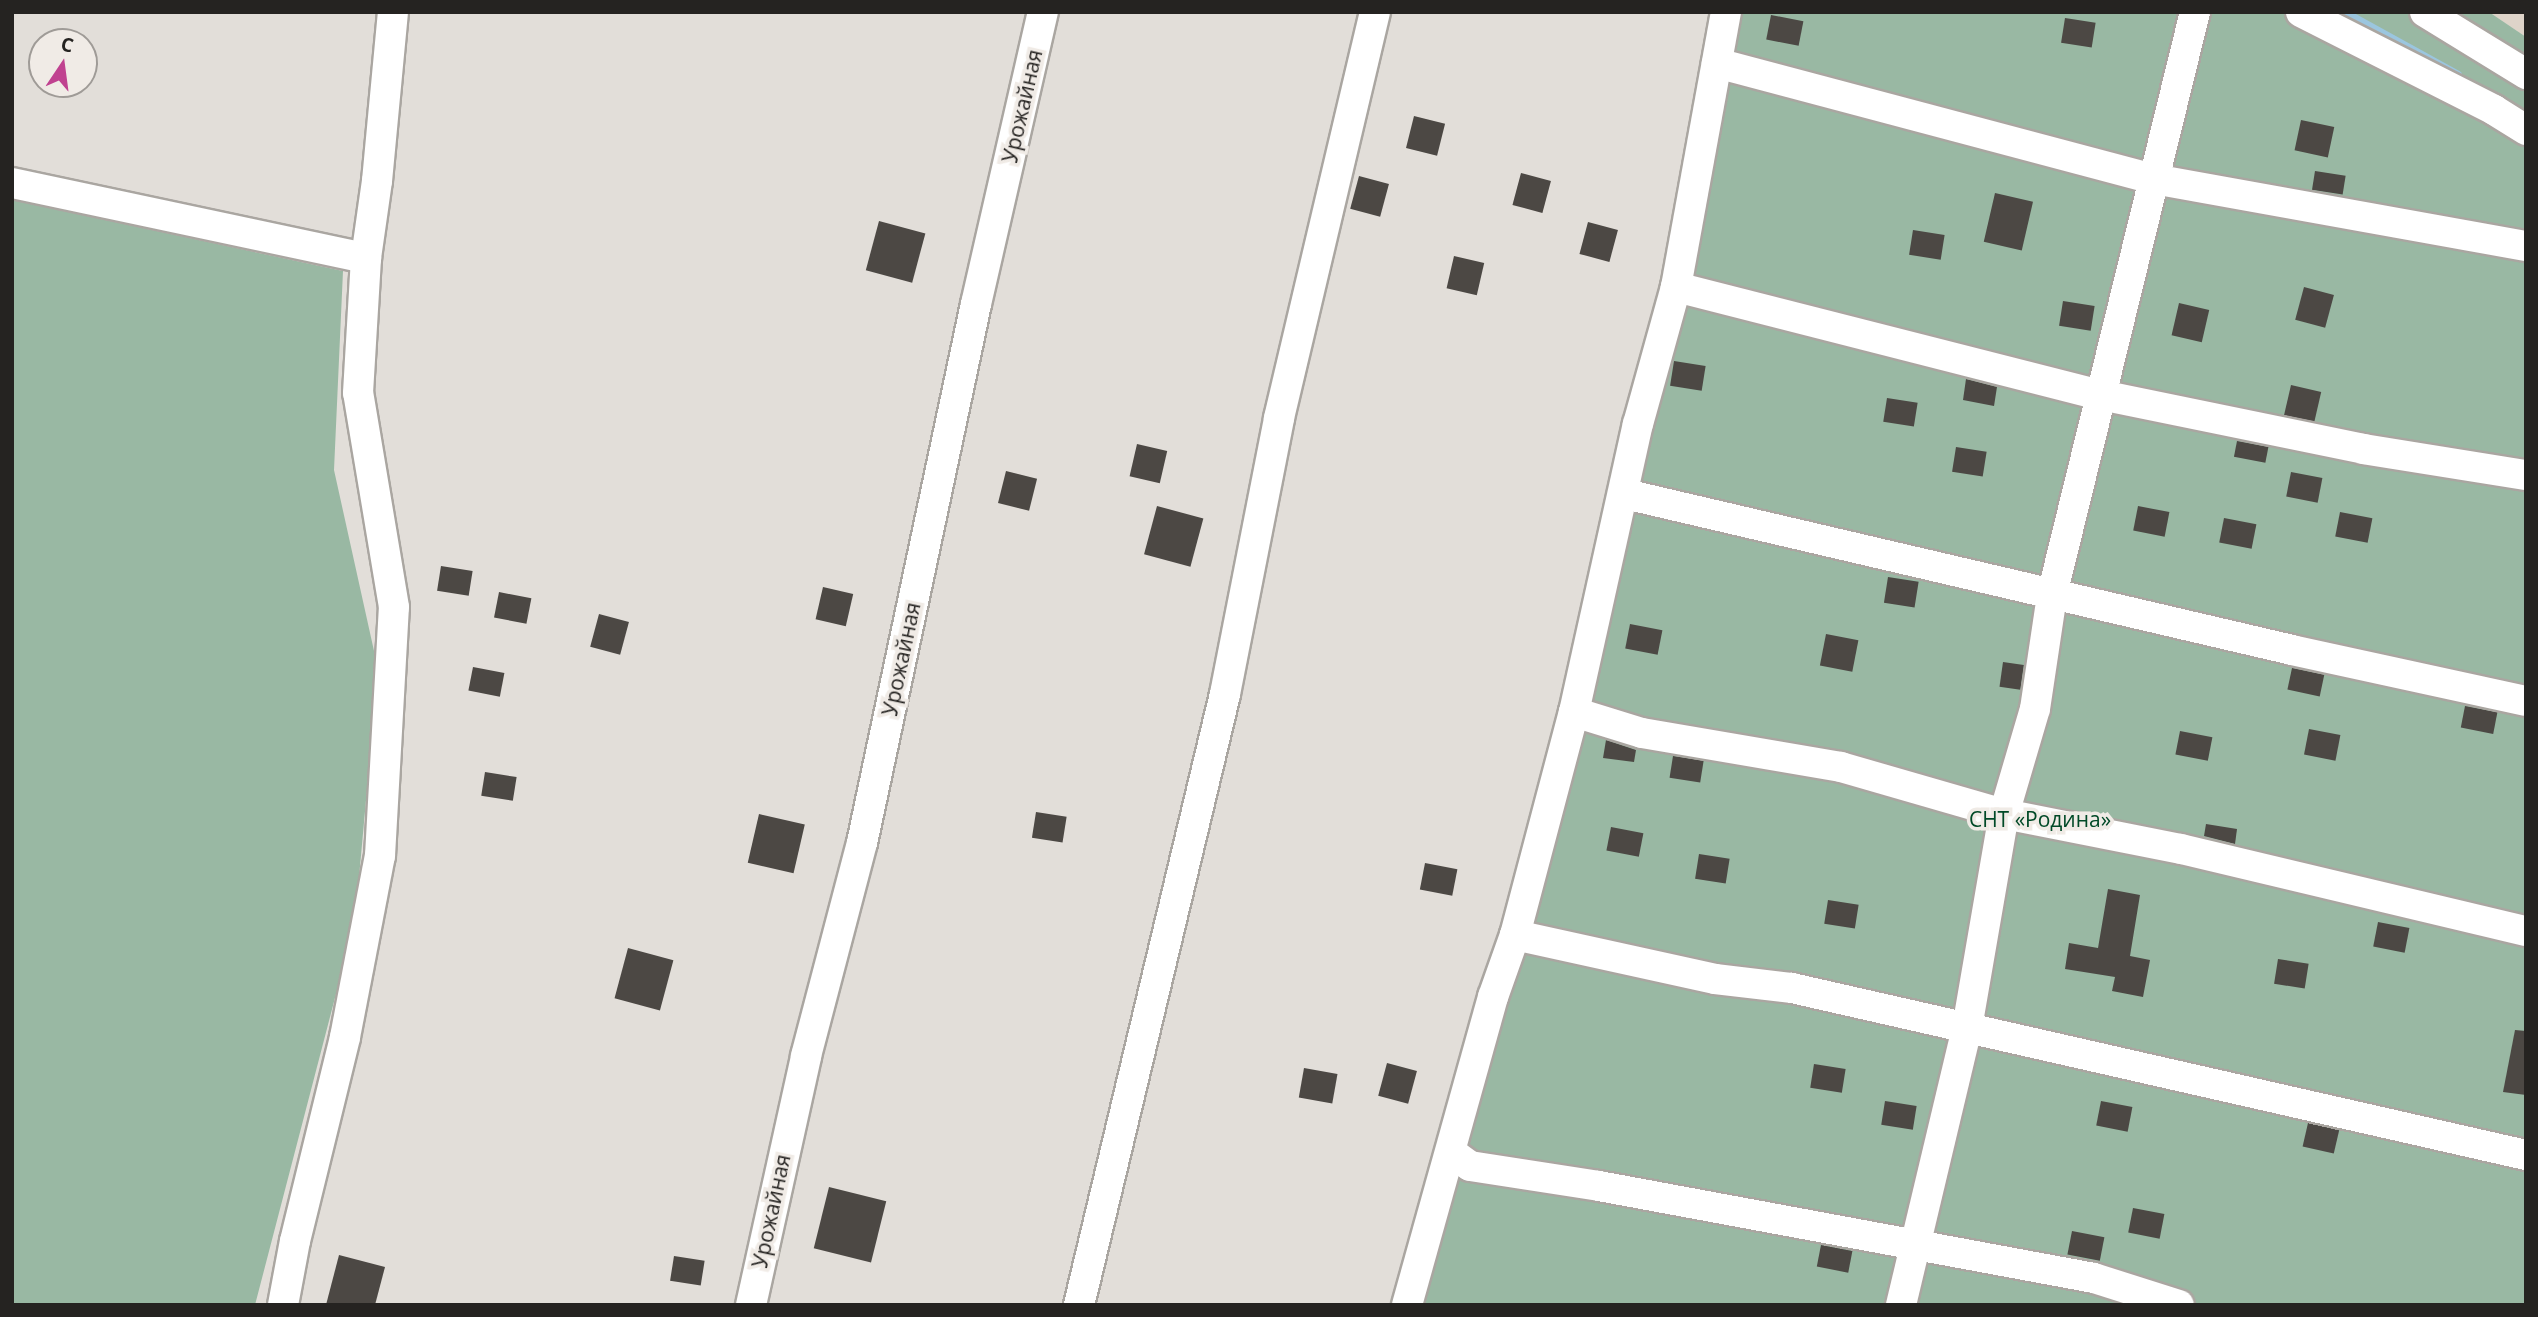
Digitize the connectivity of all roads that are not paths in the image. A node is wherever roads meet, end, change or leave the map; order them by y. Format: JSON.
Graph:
{"nodes":[{"id":1,"x":393,"y":12,"type":"edge"},
{"id":2,"x":1043,"y":12,"type":"edge"},
{"id":3,"x":1375,"y":12,"type":"edge"},
{"id":4,"x":1726,"y":12,"type":"edge"},
{"id":5,"x":2195,"y":12,"type":"edge"},
{"id":6,"x":2301,"y":12,"type":"edge"},
{"id":7,"x":2425,"y":12,"type":"edge"},
{"id":8,"x":1717,"y":63,"type":"junction"},
{"id":9,"x":2526,"y":74,"type":"edge"},
{"id":10,"x":2526,"y":130,"type":"edge"},
{"id":11,"x":2153,"y":179,"type":"junction"},
{"id":12,"x":12,"y":183,"type":"edge"},
{"id":13,"x":2526,"y":246,"type":"edge"},
{"id":14,"x":366,"y":258,"type":"junction"},
{"id":15,"x":1676,"y":287,"type":"junction"},
{"id":16,"x":2101,"y":396,"type":"junction"},
{"id":17,"x":2526,"y":475,"type":"edge"},
{"id":18,"x":1625,"y":494,"type":"junction"},
{"id":19,"x":2052,"y":595,"type":"junction"},
{"id":20,"x":2526,"y":701,"type":"edge"},
{"id":21,"x":1574,"y":712,"type":"junction"},
{"id":22,"x":2004,"y":814,"type":"junction"},
{"id":23,"x":2526,"y":931,"type":"edge"},
{"id":24,"x":1515,"y":935,"type":"junction"},
{"id":25,"x":1967,"y":1028,"type":"junction"},
{"id":26,"x":1452,"y":1153,"type":"junction"},
{"id":27,"x":2526,"y":1155,"type":"edge"},
{"id":28,"x":1916,"y":1245,"type":"junction"},
{"id":29,"x":283,"y":1305,"type":"edge"},
{"id":30,"x":751,"y":1305,"type":"edge"},
{"id":31,"x":1079,"y":1305,"type":"edge"},
{"id":32,"x":1407,"y":1305,"type":"edge"},
{"id":33,"x":1901,"y":1305,"type":"edge"},
{"id":34,"x":2179,"y":1305,"type":"edge"}],
"edges":[{"from":1,"to":14,"type":"street"},
{"from":2,"to":30,"type":"street","name":"Урожайная"},
{"from":3,"to":31,"type":"street"},
{"from":4,"to":8,"type":"street"},
{"from":5,"to":11,"type":"street"},
{"from":6,"to":10,"type":"street"},
{"from":7,"to":9,"type":"street"},
{"from":8,"to":11,"type":"street"},
{"from":8,"to":15,"type":"street"},
{"from":11,"to":13,"type":"street"},
{"from":11,"to":16,"type":"street"},
{"from":12,"to":14,"type":"street"},
{"from":14,"to":29,"type":"street"},
{"from":15,"to":16,"type":"street"},
{"from":15,"to":18,"type":"street"},
{"from":16,"to":17,"type":"street"},
{"from":16,"to":19,"type":"street"},
{"from":18,"to":19,"type":"street"},
{"from":18,"to":21,"type":"street"},
{"from":19,"to":20,"type":"street"},
{"from":19,"to":22,"type":"street"},
{"from":21,"to":22,"type":"street"},
{"from":21,"to":24,"type":"street"},
{"from":22,"to":23,"type":"street"},
{"from":22,"to":25,"type":"street"},
{"from":24,"to":25,"type":"street"},
{"from":24,"to":26,"type":"street"},
{"from":25,"to":27,"type":"street"},
{"from":25,"to":28,"type":"street"},
{"from":26,"to":28,"type":"street"},
{"from":26,"to":32,"type":"street"},
{"from":28,"to":33,"type":"street"},
{"from":28,"to":34,"type":"street"}]}
